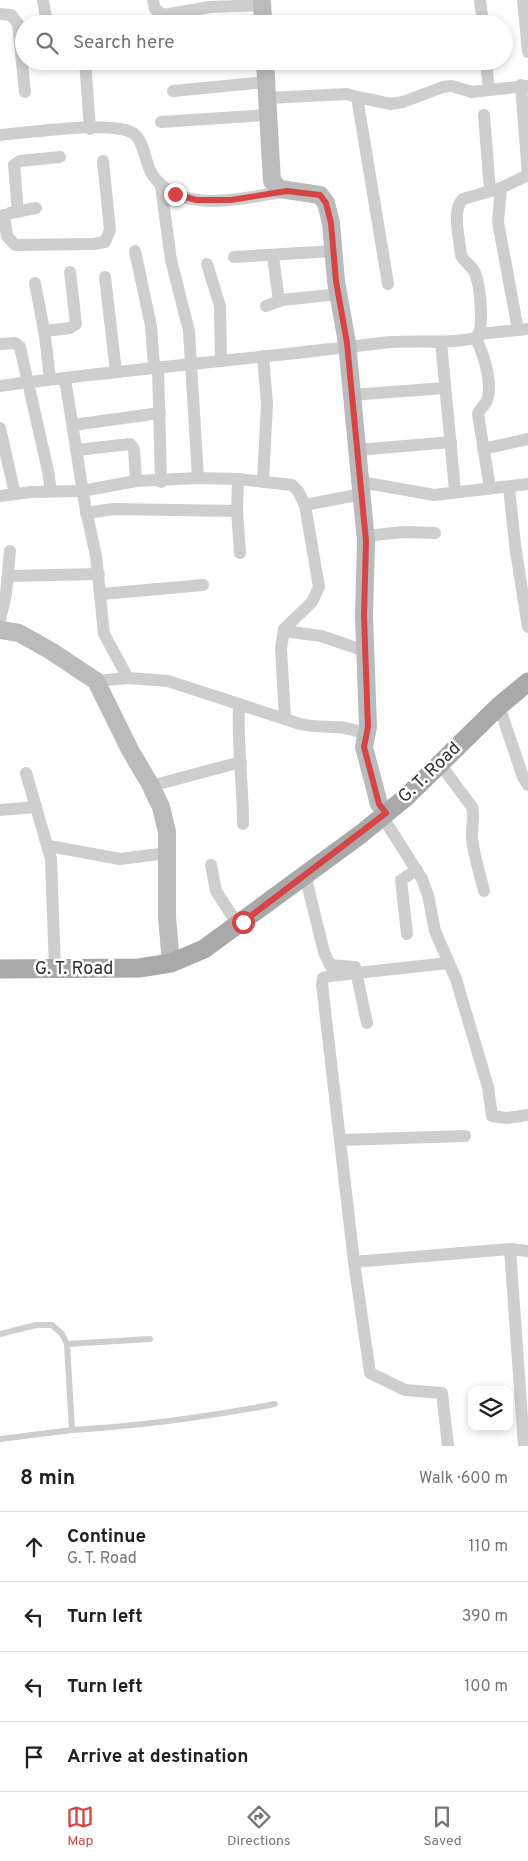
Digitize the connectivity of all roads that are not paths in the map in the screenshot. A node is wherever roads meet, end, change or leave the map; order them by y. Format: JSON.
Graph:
{"nodes":[{"id":1,"x":43,"y":0,"type":"edge"},
{"id":2,"x":153,"y":0,"type":"edge"},
{"id":3,"x":480,"y":0,"type":"edge"},
{"id":4,"x":523,"y":0,"type":"edge"},
{"id":5,"x":262,"y":3,"type":"edge"},
{"id":6,"x":0,"y":14,"type":"edge"},
{"id":7,"x":46,"y":15,"type":"edge"},
{"id":8,"x":158,"y":15,"type":"edge"},
{"id":9,"x":179,"y":15,"type":"edge"},
{"id":10,"x":482,"y":15,"type":"edge"},
{"id":11,"x":15,"y":20,"type":"edge"},
{"id":12,"x":528,"y":52,"type":"edge"},
{"id":13,"x":23,"y":70,"type":"edge"},
{"id":14,"x":86,"y":70,"type":"edge"},
{"id":15,"x":265,"y":70,"type":"edge"},
{"id":16,"x":487,"y":70,"type":"edge"},
{"id":17,"x":525,"y":85,"type":"edge"},
{"id":18,"x":173,"y":90,"type":"dead end"},
{"id":19,"x":489,"y":90,"type":"junction"},
{"id":20,"x":25,"y":92,"type":"dead end"},
{"id":21,"x":357,"y":97,"type":"junction"},
{"id":22,"x":267,"y":99,"type":"junction"},
{"id":23,"x":484,"y":116,"type":"dead end"},
{"id":24,"x":161,"y":122,"type":"dead end"},
{"id":25,"x":90,"y":129,"type":"junction"},
{"id":26,"x":0,"y":135,"type":"edge"},
{"id":27,"x":60,"y":157,"type":"dead end"},
{"id":28,"x":103,"y":161,"type":"dead end"},
{"id":29,"x":528,"y":175,"type":"edge"},
{"id":30,"x":161,"y":186,"type":"junction"},
{"id":31,"x":495,"y":190,"type":"junction"},
{"id":32,"x":287,"y":191,"type":"junction"},
{"id":33,"x":36,"y":208,"type":"dead end"},
{"id":34,"x":18,"y":212,"type":"junction"},
{"id":35,"x":2,"y":215,"type":"edge"},
{"id":36,"x":135,"y":251,"type":"dead end"},
{"id":37,"x":334,"y":251,"type":"junction"},
{"id":38,"x":273,"y":256,"type":"junction"},
{"id":39,"x":234,"y":258,"type":"dead end"},
{"id":40,"x":206,"y":264,"type":"dead end"},
{"id":41,"x":70,"y":272,"type":"dead end"},
{"id":42,"x":105,"y":277,"type":"dead end"},
{"id":43,"x":35,"y":283,"type":"dead end"},
{"id":44,"x":388,"y":284,"type":"dead end"},
{"id":45,"x":339,"y":294,"type":"junction"},
{"id":46,"x":279,"y":301,"type":"junction"},
{"id":47,"x":266,"y":306,"type":"dead end"},
{"id":48,"x":523,"y":329,"type":"edge"},
{"id":49,"x":44,"y":331,"type":"junction"},
{"id":50,"x":478,"y":336,"type":"junction"},
{"id":51,"x":441,"y":342,"type":"junction"},
{"id":52,"x":0,"y":344,"type":"edge"},
{"id":53,"x":348,"y":348,"type":"junction"},
{"id":54,"x":263,"y":356,"type":"junction"},
{"id":55,"x":221,"y":361,"type":"junction"},
{"id":56,"x":191,"y":364,"type":"junction"},
{"id":57,"x":156,"y":367,"type":"junction"},
{"id":58,"x":116,"y":372,"type":"junction"},
{"id":59,"x":65,"y":378,"type":"junction"},
{"id":60,"x":50,"y":379,"type":"junction"},
{"id":61,"x":29,"y":382,"type":"junction"},
{"id":62,"x":0,"y":386,"type":"edge"},
{"id":63,"x":445,"y":388,"type":"junction"},
{"id":64,"x":351,"y":395,"type":"junction"},
{"id":65,"x":160,"y":413,"type":"junction"},
{"id":66,"x":73,"y":425,"type":"junction"},
{"id":67,"x":0,"y":428,"type":"edge"},
{"id":68,"x":528,"y":439,"type":"edge"},
{"id":69,"x":451,"y":442,"type":"junction"},
{"id":70,"x":483,"y":449,"type":"junction"},
{"id":71,"x":77,"y":450,"type":"junction"},
{"id":72,"x":358,"y":450,"type":"junction"},
{"id":73,"x":198,"y":478,"type":"junction"},
{"id":74,"x":238,"y":479,"type":"junction"},
{"id":75,"x":136,"y":482,"type":"junction"},
{"id":76,"x":161,"y":482,"type":"junction"},
{"id":77,"x":263,"y":482,"type":"junction"},
{"id":78,"x":528,"y":484,"type":"edge"},
{"id":79,"x":509,"y":487,"type":"junction"},
{"id":80,"x":362,"y":488,"type":"junction"},
{"id":81,"x":490,"y":488,"type":"junction"},
{"id":82,"x":51,"y":491,"type":"junction"},
{"id":83,"x":82,"y":491,"type":"junction"},
{"id":84,"x":455,"y":491,"type":"junction"},
{"id":85,"x":15,"y":494,"type":"junction"},
{"id":86,"x":0,"y":496,"type":"edge"},
{"id":87,"x":305,"y":506,"type":"junction"},
{"id":88,"x":237,"y":510,"type":"junction"},
{"id":89,"x":86,"y":513,"type":"junction"},
{"id":90,"x":435,"y":533,"type":"dead end"},
{"id":91,"x":366,"y":536,"type":"junction"},
{"id":92,"x":10,"y":551,"type":"dead end"},
{"id":93,"x":240,"y":553,"type":"dead end"},
{"id":94,"x":99,"y":574,"type":"junction"},
{"id":95,"x":8,"y":576,"type":"junction"},
{"id":96,"x":203,"y":585,"type":"dead end"},
{"id":97,"x":102,"y":594,"type":"junction"},
{"id":98,"x":0,"y":620,"type":"edge"},
{"id":99,"x":528,"y":627,"type":"edge"},
{"id":100,"x":0,"y":630,"type":"edge"},
{"id":101,"x":284,"y":631,"type":"junction"},
{"id":102,"x":365,"y":650,"type":"junction"},
{"id":103,"x":128,"y":678,"type":"junction"},
{"id":104,"x":96,"y":680,"type":"junction"},
{"id":105,"x":528,"y":682,"type":"edge"},
{"id":106,"x":239,"y":704,"type":"junction"},
{"id":107,"x":499,"y":706,"type":"junction"},
{"id":108,"x":285,"y":719,"type":"junction"},
{"id":109,"x":367,"y":735,"type":"junction"},
{"id":110,"x":241,"y":762,"type":"junction"},
{"id":111,"x":440,"y":764,"type":"junction"},
{"id":112,"x":26,"y":773,"type":"dead end"},
{"id":113,"x":528,"y":785,"type":"edge"},
{"id":114,"x":151,"y":786,"type":"junction"},
{"id":115,"x":36,"y":807,"type":"junction"},
{"id":116,"x":0,"y":810,"type":"edge"},
{"id":117,"x":384,"y":815,"type":"junction"},
{"id":118,"x":243,"y":824,"type":"dead end"},
{"id":119,"x":48,"y":846,"type":"junction"},
{"id":120,"x":167,"y":853,"type":"junction"},
{"id":121,"x":211,"y":865,"type":"dead end"},
{"id":122,"x":417,"y":870,"type":"junction"},
{"id":123,"x":305,"y":875,"type":"junction"},
{"id":124,"x":484,"y":891,"type":"dead end"},
{"id":125,"x":238,"y":925,"type":"junction"},
{"id":126,"x":407,"y":934,"type":"dead end"},
{"id":127,"x":171,"y":963,"type":"junction"},
{"id":128,"x":448,"y":963,"type":"junction"},
{"id":129,"x":0,"y":969,"type":"edge"},
{"id":130,"x":55,"y":970,"type":"junction"},
{"id":131,"x":358,"y":973,"type":"junction"},
{"id":132,"x":367,"y":1023,"type":"dead end"},
{"id":133,"x":528,"y":1115,"type":"edge"},
{"id":134,"x":465,"y":1136,"type":"dead end"},
{"id":135,"x":340,"y":1140,"type":"junction"},
{"id":136,"x":510,"y":1249,"type":"junction"},
{"id":137,"x":528,"y":1251,"type":"edge"},
{"id":138,"x":354,"y":1262,"type":"junction"},
{"id":139,"x":0,"y":1334,"type":"edge"},
{"id":140,"x":150,"y":1339,"type":"dead end"},
{"id":141,"x":67,"y":1344,"type":"junction"},
{"id":142,"x":275,"y":1404,"type":"dead end"},
{"id":143,"x":72,"y":1430,"type":"junction"},
{"id":144,"x":0,"y":1439,"type":"edge"},
{"id":145,"x":448,"y":1446,"type":"edge"},
{"id":146,"x":524,"y":1446,"type":"edge"}],
"edges":[{"from":1,"to":7,"type":"street"},
{"from":2,"to":8,"type":"street"},
{"from":3,"to":10,"type":"street"},
{"from":4,"to":12,"type":"street"},
{"from":5,"to":9,"type":"street"},
{"from":6,"to":11,"type":"street"},
{"from":13,"to":20,"type":"street"},
{"from":14,"to":25,"type":"street"},
{"from":15,"to":22,"type":"street"},
{"from":16,"to":19,"type":"street"},
{"from":17,"to":19,"type":"street"},
{"from":17,"to":29,"type":"street"},
{"from":18,"to":22,"type":"street"},
{"from":19,"to":21,"type":"street"},
{"from":21,"to":22,"type":"street"},
{"from":21,"to":44,"type":"street"},
{"from":22,"to":24,"type":"street"},
{"from":22,"to":32,"type":"street"},
{"from":23,"to":31,"type":"street"},
{"from":25,"to":26,"type":"street"},
{"from":25,"to":30,"type":"street"},
{"from":27,"to":34,"type":"street"},
{"from":28,"to":35,"type":"street"},
{"from":29,"to":31,"type":"street"},
{"from":30,"to":32,"type":"street"},
{"from":30,"to":56,"type":"street"},
{"from":31,"to":48,"type":"street"},
{"from":31,"to":50,"type":"street"},
{"from":32,"to":37,"type":"street"},
{"from":33,"to":34,"type":"street"},
{"from":34,"to":35,"type":"street"},
{"from":36,"to":57,"type":"street"},
{"from":37,"to":38,"type":"street"},
{"from":37,"to":45,"type":"street"},
{"from":38,"to":39,"type":"street"},
{"from":38,"to":46,"type":"street"},
{"from":40,"to":55,"type":"street"},
{"from":41,"to":49,"type":"street"},
{"from":42,"to":58,"type":"street"},
{"from":43,"to":49,"type":"street"},
{"from":45,"to":46,"type":"street"},
{"from":45,"to":53,"type":"street"},
{"from":46,"to":47,"type":"street"},
{"from":48,"to":50,"type":"street"},
{"from":49,"to":60,"type":"street"},
{"from":50,"to":51,"type":"street"},
{"from":50,"to":70,"type":"street"},
{"from":51,"to":53,"type":"street"},
{"from":51,"to":63,"type":"street"},
{"from":52,"to":61,"type":"street"},
{"from":53,"to":54,"type":"street"},
{"from":53,"to":64,"type":"street"},
{"from":54,"to":55,"type":"street"},
{"from":54,"to":77,"type":"street"},
{"from":55,"to":56,"type":"street"},
{"from":56,"to":57,"type":"street"},
{"from":56,"to":73,"type":"street"},
{"from":57,"to":58,"type":"street"},
{"from":57,"to":65,"type":"street"},
{"from":58,"to":59,"type":"street"},
{"from":59,"to":60,"type":"street"},
{"from":59,"to":66,"type":"street"},
{"from":60,"to":61,"type":"street"},
{"from":61,"to":62,"type":"street"},
{"from":61,"to":82,"type":"street"},
{"from":63,"to":64,"type":"street"},
{"from":63,"to":69,"type":"street"},
{"from":64,"to":72,"type":"street"},
{"from":65,"to":66,"type":"street"},
{"from":65,"to":76,"type":"street"},
{"from":66,"to":71,"type":"street"},
{"from":67,"to":85,"type":"street"},
{"from":68,"to":70,"type":"street"},
{"from":69,"to":72,"type":"street"},
{"from":69,"to":84,"type":"street"},
{"from":70,"to":81,"type":"street"},
{"from":71,"to":75,"type":"street"},
{"from":71,"to":83,"type":"street"},
{"from":72,"to":80,"type":"street"},
{"from":73,"to":74,"type":"street"},
{"from":73,"to":76,"type":"street"},
{"from":74,"to":77,"type":"street"},
{"from":74,"to":88,"type":"street"},
{"from":75,"to":76,"type":"street"},
{"from":75,"to":83,"type":"street"},
{"from":77,"to":87,"type":"street"},
{"from":78,"to":79,"type":"street"},
{"from":79,"to":81,"type":"street"},
{"from":79,"to":99,"type":"street"},
{"from":80,"to":84,"type":"street"},
{"from":80,"to":87,"type":"street"},
{"from":80,"to":91,"type":"street"},
{"from":81,"to":84,"type":"street"},
{"from":82,"to":83,"type":"street"},
{"from":82,"to":85,"type":"street"},
{"from":83,"to":89,"type":"street"},
{"from":85,"to":86,"type":"street"},
{"from":87,"to":101,"type":"street"},
{"from":88,"to":89,"type":"street"},
{"from":88,"to":93,"type":"street"},
{"from":89,"to":94,"type":"street"},
{"from":90,"to":91,"type":"street"},
{"from":91,"to":102,"type":"street"},
{"from":92,"to":95,"type":"street"},
{"from":94,"to":95,"type":"street"},
{"from":94,"to":97,"type":"street"},
{"from":95,"to":98,"type":"street"},
{"from":96,"to":97,"type":"street"},
{"from":97,"to":103,"type":"street"},
{"from":100,"to":104,"type":"street"},
{"from":101,"to":102,"type":"street"},
{"from":101,"to":108,"type":"street"},
{"from":102,"to":109,"type":"street"},
{"from":103,"to":104,"type":"street"},
{"from":103,"to":106,"type":"street"},
{"from":104,"to":114,"type":"street"},
{"from":105,"to":107,"type":"main road","name":"G. T. Road"},
{"from":106,"to":108,"type":"street"},
{"from":106,"to":110,"type":"street"},
{"from":107,"to":111,"type":"main road","name":"G. T. Road"},
{"from":107,"to":113,"type":"street"},
{"from":108,"to":109,"type":"street"},
{"from":109,"to":117,"type":"street"},
{"from":110,"to":114,"type":"street"},
{"from":110,"to":118,"type":"street"},
{"from":111,"to":117,"type":"main road","name":"G. T. Road"},
{"from":111,"to":124,"type":"street"},
{"from":112,"to":115,"type":"street"},
{"from":114,"to":120,"type":"street"},
{"from":115,"to":116,"type":"street"},
{"from":115,"to":119,"type":"street"},
{"from":117,"to":122,"type":"street"},
{"from":117,"to":123,"type":"main road","name":"G. T. Road"},
{"from":119,"to":120,"type":"street"},
{"from":119,"to":130,"type":"street"},
{"from":120,"to":127,"type":"street"},
{"from":121,"to":125,"type":"street"},
{"from":122,"to":126,"type":"street"},
{"from":122,"to":128,"type":"street"},
{"from":123,"to":125,"type":"main road","name":"G. T. Road"},
{"from":123,"to":131,"type":"street"},
{"from":125,"to":127,"type":"main road","name":"G. T. Road"},
{"from":127,"to":130,"type":"main road","name":"G. T. Road"},
{"from":128,"to":131,"type":"street"},
{"from":128,"to":133,"type":"street"},
{"from":129,"to":130,"type":"main road","name":"G. T. Road"},
{"from":131,"to":132,"type":"street"},
{"from":131,"to":135,"type":"street"},
{"from":134,"to":135,"type":"street"},
{"from":135,"to":138,"type":"street"},
{"from":136,"to":137,"type":"street"},
{"from":136,"to":138,"type":"street"},
{"from":136,"to":146,"type":"street"},
{"from":138,"to":145,"type":"street"},
{"from":139,"to":141,"type":"lane"},
{"from":140,"to":141,"type":"lane"},
{"from":141,"to":143,"type":"lane"},
{"from":142,"to":143,"type":"lane"},
{"from":143,"to":144,"type":"lane"}]}
